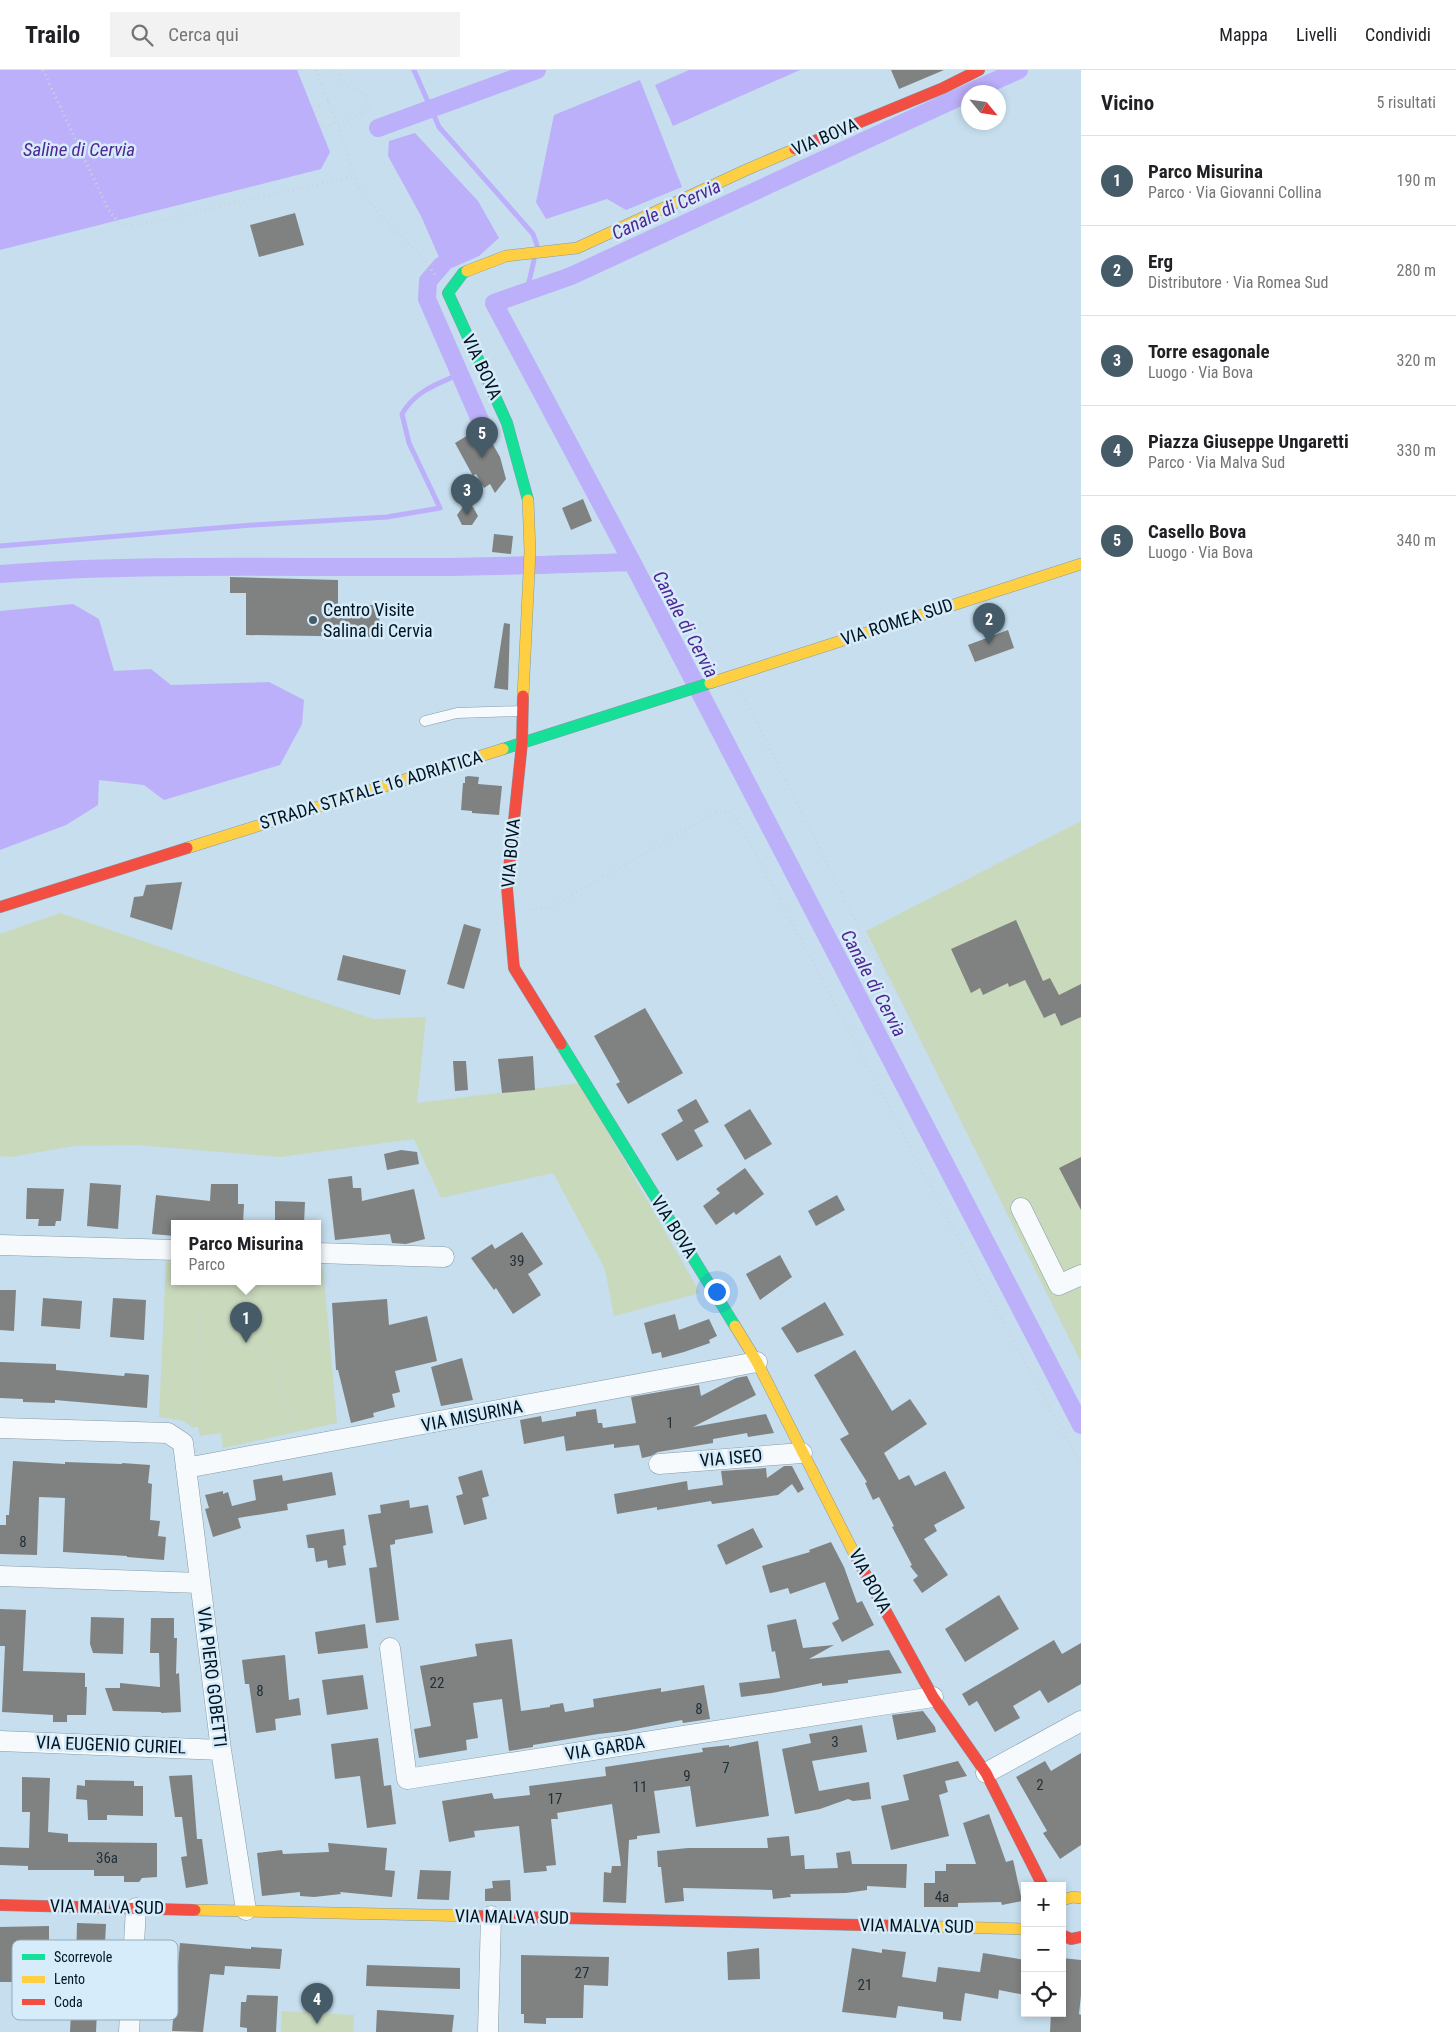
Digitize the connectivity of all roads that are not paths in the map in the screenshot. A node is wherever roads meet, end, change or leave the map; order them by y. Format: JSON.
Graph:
{"nodes":[{"id":1,"x":979,"y":70,"type":"edge"},
{"id":2,"x":1081,"y":564,"type":"edge"},
{"id":3,"x":741,"y":672,"type":"joint"},
{"id":4,"x":523,"y":711,"type":"junction"},
{"id":5,"x":425,"y":722,"type":"dead end"},
{"id":6,"x":522,"y":743,"type":"junction"},
{"id":7,"x":0,"y":907,"type":"edge"},
{"id":8,"x":1013,"y":1205,"type":"road end"},
{"id":9,"x":0,"y":1245,"type":"edge"},
{"id":10,"x":171,"y":1250,"type":"edge"},
{"id":11,"x":321,"y":1254,"type":"edge"},
{"id":12,"x":444,"y":1256,"type":"dead end"},
{"id":13,"x":1081,"y":1275,"type":"edge"},
{"id":14,"x":757,"y":1362,"type":"junction"},
{"id":15,"x":0,"y":1428,"type":"edge"},
{"id":16,"x":802,"y":1452,"type":"junction"},
{"id":17,"x":659,"y":1464,"type":"dead end"},
{"id":18,"x":186,"y":1468,"type":"junction"},
{"id":19,"x":0,"y":1576,"type":"edge"},
{"id":20,"x":200,"y":1583,"type":"junction"},
{"id":21,"x":390,"y":1648,"type":"dead end"},
{"id":22,"x":933,"y":1697,"type":"junction"},
{"id":23,"x":1081,"y":1721,"type":"edge"},
{"id":24,"x":0,"y":1741,"type":"edge"},
{"id":25,"x":221,"y":1750,"type":"junction"},
{"id":26,"x":986,"y":1773,"type":"junction"},
{"id":27,"x":1039,"y":1878,"type":"edge"},
{"id":28,"x":0,"y":1905,"type":"edge"},
{"id":29,"x":136,"y":1908,"type":"junction"},
{"id":30,"x":246,"y":1910,"type":"junction"},
{"id":31,"x":491,"y":1916,"type":"junction"},
{"id":32,"x":1021,"y":1928,"type":"edge"},
{"id":33,"x":1066,"y":1937,"type":"edge"},
{"id":34,"x":1081,"y":1937,"type":"edge"},
{"id":35,"x":134,"y":1940,"type":"edge"},
{"id":36,"x":488,"y":2032,"type":"edge"}],
"edges":[{"from":1,"to":4,"type":"street","name":"VIA BOVA"},
{"from":2,"to":3,"type":"street","name":"VIA ROMEA SUD"},
{"from":3,"to":6,"type":"street","name":"STRADA STATALE 16 ADRIATICA"},
{"from":4,"to":5,"type":"lane"},
{"from":4,"to":6,"type":"street","name":"VIA BOVA"},
{"from":6,"to":7,"type":"street","name":"STRADA STATALE 16 ADRIATICA"},
{"from":6,"to":14,"type":"street","name":"VIA BOVA"},
{"from":8,"to":13,"type":"street"},
{"from":9,"to":10,"type":"street"},
{"from":11,"to":12,"type":"street"},
{"from":14,"to":16,"type":"street","name":"VIA BOVA"},
{"from":14,"to":18,"type":"street","name":"VIA MISURINA"},
{"from":15,"to":18,"type":"street","name":"VIA PIERO GOBETTI"},
{"from":16,"to":17,"type":"street","name":"VIA ISEO"},
{"from":16,"to":22,"type":"street","name":"VIA BOVA"},
{"from":18,"to":20,"type":"street","name":"VIA PIERO GOBETTI"},
{"from":19,"to":20,"type":"street"},
{"from":20,"to":25,"type":"street","name":"VIA PIERO GOBETTI"},
{"from":21,"to":22,"type":"street","name":"VIA GARDA"},
{"from":22,"to":26,"type":"street","name":"VIA BOVA"},
{"from":23,"to":26,"type":"street"},
{"from":24,"to":25,"type":"street","name":"VIA EUGENIO CURIEL"},
{"from":25,"to":30,"type":"street","name":"VIA PIERO GOBETTI"},
{"from":26,"to":27,"type":"street","name":"VIA BOVA"},
{"from":28,"to":29,"type":"street","name":"VIA MALVA SUD"},
{"from":29,"to":30,"type":"street","name":"VIA MALVA SUD"},
{"from":29,"to":35,"type":"street"},
{"from":30,"to":31,"type":"street","name":"VIA MALVA SUD"},
{"from":31,"to":32,"type":"street","name":"VIA MALVA SUD"},
{"from":31,"to":36,"type":"street"},
{"from":33,"to":34,"type":"street"}]}
